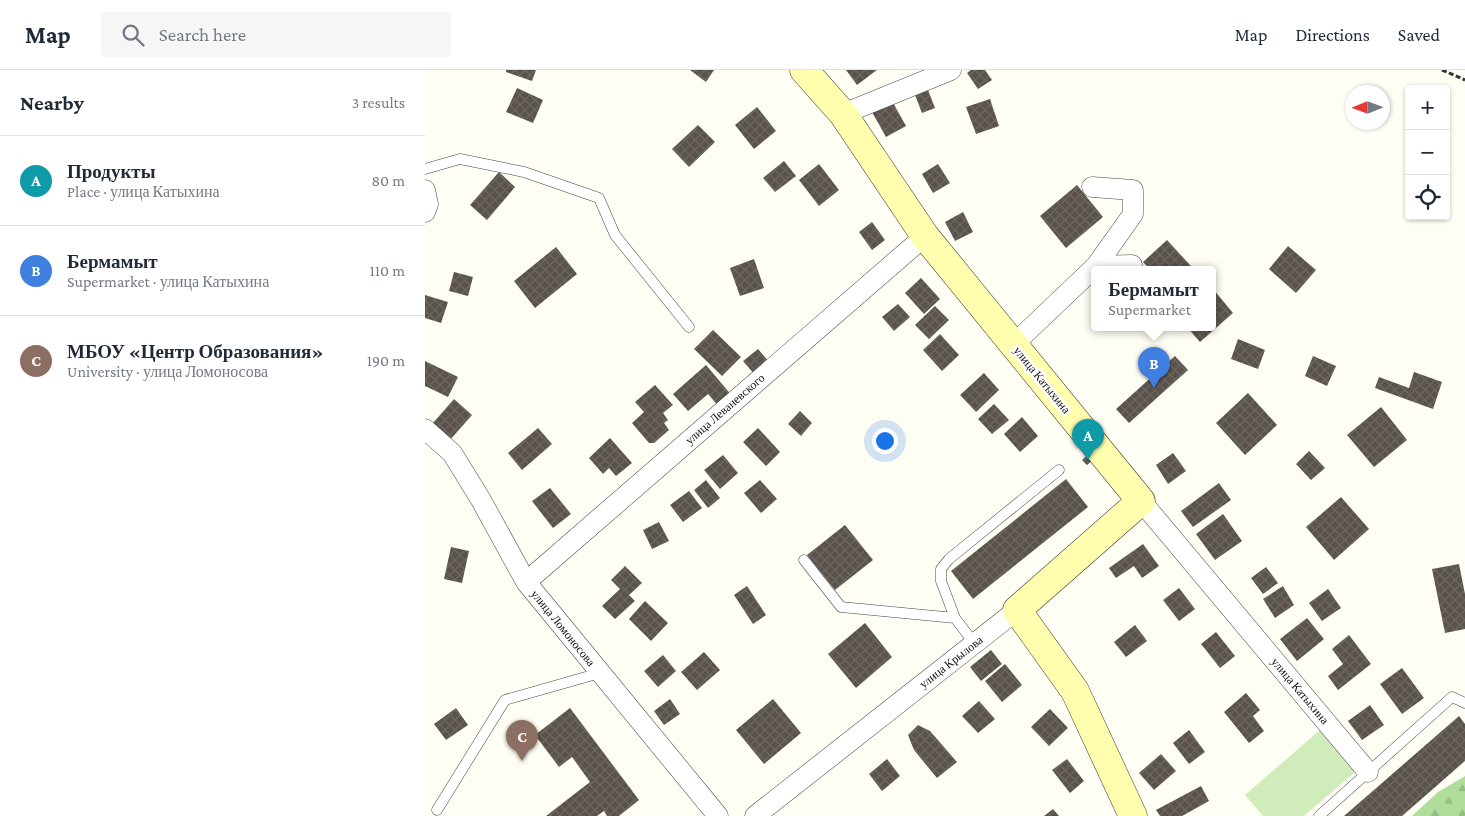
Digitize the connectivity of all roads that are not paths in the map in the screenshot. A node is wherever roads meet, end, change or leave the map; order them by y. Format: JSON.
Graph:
{"nodes":[{"id":1,"x":804,"y":70,"type":"edge"},
{"id":2,"x":951,"y":70,"type":"edge"},
{"id":3,"x":843,"y":114,"type":"junction"},
{"id":4,"x":425,"y":170,"type":"edge"},
{"id":5,"x":1092,"y":187,"type":"dead end"},
{"id":6,"x":425,"y":190,"type":"edge"},
{"id":7,"x":425,"y":212,"type":"edge"},
{"id":8,"x":925,"y":236,"type":"junction"},
{"id":9,"x":1132,"y":265,"type":"dead end"},
{"id":10,"x":1096,"y":266,"type":"joint"},
{"id":11,"x":1091,"y":271,"type":"edge"},
{"id":12,"x":689,"y":327,"type":"dead end"},
{"id":13,"x":1013,"y":345,"type":"junction"},
{"id":14,"x":425,"y":429,"type":"edge"},
{"id":15,"x":1059,"y":470,"type":"dead end"},
{"id":16,"x":1141,"y":501,"type":"junction"},
{"id":17,"x":804,"y":560,"type":"dead end"},
{"id":18,"x":526,"y":582,"type":"junction"},
{"id":19,"x":1017,"y":610,"type":"junction"},
{"id":20,"x":955,"y":618,"type":"junction"},
{"id":21,"x":974,"y":644,"type":"junction"},
{"id":22,"x":600,"y":673,"type":"junction"},
{"id":23,"x":1465,"y":703,"type":"edge"},
{"id":24,"x":1368,"y":772,"type":"junction"},
{"id":25,"x":437,"y":810,"type":"dead end"},
{"id":26,"x":718,"y":816,"type":"edge"},
{"id":27,"x":755,"y":816,"type":"edge"},
{"id":28,"x":1133,"y":816,"type":"edge"},
{"id":29,"x":1319,"y":816,"type":"edge"}],
"edges":[{"from":1,"to":3,"type":"street","name":"улица Катыхина"},
{"from":2,"to":3,"type":"street"},
{"from":3,"to":8,"type":"street","name":"улица Катыхина"},
{"from":4,"to":12,"type":"lane"},
{"from":5,"to":10,"type":"street"},
{"from":6,"to":7,"type":"street"},
{"from":8,"to":13,"type":"street","name":"улица Катыхина"},
{"from":8,"to":18,"type":"street","name":"улица Леваневского"},
{"from":9,"to":10,"type":"street"},
{"from":11,"to":13,"type":"street"},
{"from":13,"to":16,"type":"street","name":"улица Катыхина"},
{"from":14,"to":18,"type":"street","name":"улица Ломоносова"},
{"from":15,"to":20,"type":"lane"},
{"from":16,"to":19,"type":"street","name":"улица Крылова"},
{"from":16,"to":24,"type":"street","name":"улица Катыхина"},
{"from":17,"to":20,"type":"lane"},
{"from":18,"to":22,"type":"street","name":"улица Ломоносова"},
{"from":19,"to":21,"type":"street","name":"улица Крылова"},
{"from":19,"to":28,"type":"street"},
{"from":20,"to":21,"type":"lane"},
{"from":21,"to":27,"type":"street","name":"улица Крылова"},
{"from":22,"to":25,"type":"lane"},
{"from":22,"to":26,"type":"street","name":"улица Ломоносова"},
{"from":23,"to":24,"type":"lane"},
{"from":24,"to":29,"type":"lane"}]}
